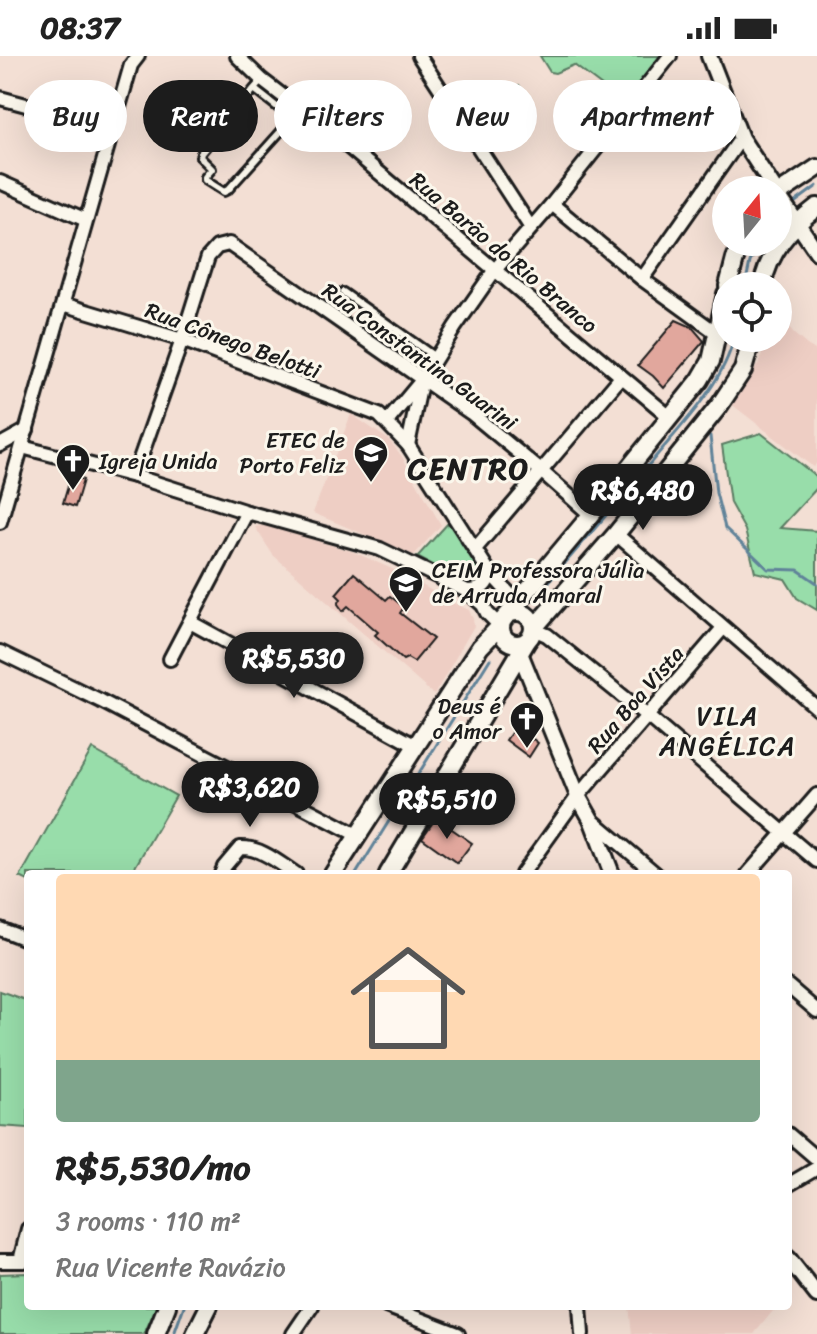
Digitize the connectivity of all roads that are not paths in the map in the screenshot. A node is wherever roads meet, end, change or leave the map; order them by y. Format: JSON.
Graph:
{"nodes":[{"id":1,"x":138,"y":56,"type":"edge"},
{"id":2,"x":237,"y":56,"type":"edge"},
{"id":3,"x":419,"y":56,"type":"edge"},
{"id":4,"x":670,"y":56,"type":"edge"},
{"id":5,"x":709,"y":56,"type":"edge"},
{"id":6,"x":126,"y":80,"type":"edge"},
{"id":7,"x":255,"y":80,"type":"edge"},
{"id":8,"x":718,"y":80,"type":"edge"},
{"id":9,"x":258,"y":84,"type":"junction"},
{"id":10,"x":0,"y":98,"type":"edge"},
{"id":11,"x":24,"y":104,"type":"edge"},
{"id":12,"x":741,"y":138,"type":"edge"},
{"id":13,"x":105,"y":152,"type":"edge"},
{"id":14,"x":731,"y":152,"type":"edge"},
{"id":15,"x":817,"y":168,"type":"edge"},
{"id":16,"x":766,"y":176,"type":"edge"},
{"id":17,"x":0,"y":182,"type":"edge"},
{"id":18,"x":792,"y":185,"type":"edge"},
{"id":19,"x":552,"y":204,"type":"junction"},
{"id":20,"x":817,"y":207,"type":"edge"},
{"id":21,"x":792,"y":216,"type":"edge"},
{"id":22,"x":86,"y":220,"type":"junction"},
{"id":23,"x":795,"y":220,"type":"junction"},
{"id":24,"x":531,"y":228,"type":"junction"},
{"id":25,"x":817,"y":252,"type":"edge"},
{"id":26,"x":494,"y":271,"type":"junction"},
{"id":27,"x":766,"y":272,"type":"edge"},
{"id":28,"x":642,"y":279,"type":"junction"},
{"id":29,"x":343,"y":292,"type":"dead end"},
{"id":30,"x":63,"y":304,"type":"junction"},
{"id":31,"x":712,"y":330,"type":"edge"},
{"id":32,"x":182,"y":340,"type":"junction"},
{"id":33,"x":713,"y":352,"type":"edge"},
{"id":34,"x":748,"y":352,"type":"edge"},
{"id":35,"x":436,"y":358,"type":"junction"},
{"id":36,"x":621,"y":377,"type":"junction"},
{"id":37,"x":422,"y":380,"type":"junction"},
{"id":38,"x":671,"y":418,"type":"junction"},
{"id":39,"x":387,"y":422,"type":"junction"},
{"id":40,"x":27,"y":430,"type":"junction"},
{"id":41,"x":0,"y":445,"type":"edge"},
{"id":42,"x":408,"y":445,"type":"junction"},
{"id":43,"x":22,"y":447,"type":"junction"},
{"id":44,"x":541,"y":471,"type":"junction"},
{"id":45,"x":134,"y":476,"type":"junction"},
{"id":46,"x":247,"y":512,"type":"junction"},
{"id":47,"x":591,"y":515,"type":"junction"},
{"id":48,"x":0,"y":522,"type":"edge"},
{"id":49,"x":616,"y":534,"type":"junction"},
{"id":50,"x":475,"y":549,"type":"junction"},
{"id":51,"x":490,"y":573,"type":"junction"},
{"id":52,"x":467,"y":591,"type":"junction"},
{"id":53,"x":509,"y":614,"type":"junction"},
{"id":54,"x":190,"y":622,"type":"junction"},
{"id":55,"x":723,"y":628,"type":"junction"},
{"id":56,"x":527,"y":641,"type":"junction"},
{"id":57,"x":0,"y":652,"type":"edge"},
{"id":58,"x":170,"y":659,"type":"dead end"},
{"id":59,"x":817,"y":708,"type":"edge"},
{"id":60,"x":646,"y":715,"type":"junction"},
{"id":61,"x":416,"y":746,"type":"junction"},
{"id":62,"x":817,"y":795,"type":"edge"},
{"id":63,"x":578,"y":796,"type":"junction"},
{"id":64,"x":591,"y":819,"type":"junction"},
{"id":65,"x":784,"y":833,"type":"junction"},
{"id":66,"x":359,"y":836,"type":"junction"},
{"id":67,"x":817,"y":861,"type":"edge"},
{"id":68,"x":223,"y":870,"type":"edge"},
{"id":69,"x":290,"y":870,"type":"edge"},
{"id":70,"x":336,"y":870,"type":"edge"},
{"id":71,"x":390,"y":870,"type":"edge"},
{"id":72,"x":525,"y":870,"type":"edge"},
{"id":73,"x":610,"y":870,"type":"edge"},
{"id":74,"x":651,"y":870,"type":"edge"},
{"id":75,"x":752,"y":870,"type":"edge"},
{"id":76,"x":0,"y":929,"type":"edge"},
{"id":77,"x":24,"y":938,"type":"edge"},
{"id":78,"x":792,"y":989,"type":"edge"},
{"id":79,"x":817,"y":1011,"type":"edge"},
{"id":80,"x":792,"y":1137,"type":"edge"},
{"id":81,"x":817,"y":1159,"type":"edge"},
{"id":82,"x":817,"y":1168,"type":"edge"},
{"id":83,"x":792,"y":1183,"type":"edge"},
{"id":84,"x":0,"y":1261,"type":"edge"},
{"id":85,"x":24,"y":1261,"type":"edge"},
{"id":86,"x":792,"y":1263,"type":"edge"},
{"id":87,"x":817,"y":1295,"type":"edge"},
{"id":88,"x":165,"y":1310,"type":"edge"},
{"id":89,"x":207,"y":1310,"type":"edge"},
{"id":90,"x":309,"y":1310,"type":"edge"},
{"id":91,"x":396,"y":1310,"type":"edge"},
{"id":92,"x":580,"y":1310,"type":"edge"},
{"id":93,"x":156,"y":1334,"type":"edge"},
{"id":94,"x":195,"y":1334,"type":"edge"},
{"id":95,"x":293,"y":1334,"type":"edge"},
{"id":96,"x":458,"y":1334,"type":"edge"},
{"id":97,"x":582,"y":1334,"type":"edge"}],
"edges":[{"from":1,"to":6,"type":"street"},
{"from":2,"to":7,"type":"street","name":"Rua Barão do Rio Branco"},
{"from":3,"to":24,"type":"street"},
{"from":4,"to":19,"type":"street"},
{"from":5,"to":8,"type":"street"},
{"from":9,"to":9,"type":"lane"},
{"from":9,"to":26,"type":"street","name":"Rua Barão do Rio Branco"},
{"from":10,"to":11,"type":"street"},
{"from":12,"to":16,"type":"street"},
{"from":13,"to":22,"type":"street"},
{"from":14,"to":28,"type":"street"},
{"from":15,"to":18,"type":"main road"},
{"from":17,"to":22,"type":"street"},
{"from":19,"to":24,"type":"street"},
{"from":19,"to":28,"type":"street"},
{"from":20,"to":23,"type":"main road"},
{"from":21,"to":23,"type":"street"},
{"from":22,"to":30,"type":"street"},
{"from":23,"to":25,"type":"street"},
{"from":23,"to":27,"type":"main road"},
{"from":24,"to":26,"type":"street"},
{"from":26,"to":35,"type":"street"},
{"from":26,"to":36,"type":"street","name":"Rua Barão do Rio Branco"},
{"from":28,"to":31,"type":"street"},
{"from":29,"to":35,"type":"lane"},
{"from":30,"to":32,"type":"street","name":"Rua Cônego Belotti"},
{"from":30,"to":40,"type":"street"},
{"from":32,"to":37,"type":"street","name":"Rua Constantino Guarini"},
{"from":32,"to":39,"type":"street","name":"Rua Cônego Belotti"},
{"from":32,"to":45,"type":"street"},
{"from":33,"to":38,"type":"main road"},
{"from":34,"to":49,"type":"main road"},
{"from":35,"to":37,"type":"street"},
{"from":36,"to":38,"type":"street","name":"Rua Barão do Rio Branco"},
{"from":36,"to":44,"type":"street"},
{"from":37,"to":39,"type":"street"},
{"from":37,"to":42,"type":"street"},
{"from":37,"to":44,"type":"street","name":"Rua Constantino Guarini"},
{"from":38,"to":47,"type":"main road"},
{"from":39,"to":42,"type":"street"},
{"from":40,"to":41,"type":"street"},
{"from":40,"to":43,"type":"street"},
{"from":42,"to":50,"type":"street"},
{"from":43,"to":45,"type":"street"},
{"from":43,"to":48,"type":"street"},
{"from":44,"to":47,"type":"street","name":"Rua Constantino Guarini"},
{"from":44,"to":50,"type":"street"},
{"from":45,"to":46,"type":"street"},
{"from":46,"to":52,"type":"street"},
{"from":46,"to":54,"type":"street"},
{"from":47,"to":53,"type":"main road"},
{"from":49,"to":55,"type":"street"},
{"from":49,"to":56,"type":"main road"},
{"from":50,"to":51,"type":"street"},
{"from":51,"to":52,"type":"street"},
{"from":51,"to":53,"type":"street"},
{"from":52,"to":53,"type":"street"},
{"from":53,"to":56,"type":"main road"},
{"from":53,"to":56,"type":"main road"},
{"from":53,"to":61,"type":"main road"},
{"from":54,"to":58,"type":"street"},
{"from":54,"to":61,"type":"street"},
{"from":55,"to":59,"type":"street"},
{"from":55,"to":60,"type":"street","name":"Rua Boa Vista"},
{"from":56,"to":60,"type":"street"},
{"from":56,"to":63,"type":"street"},
{"from":56,"to":71,"type":"main road"},
{"from":57,"to":66,"type":"street"},
{"from":60,"to":63,"type":"street","name":"Rua Boa Vista"},
{"from":60,"to":65,"type":"street"},
{"from":61,"to":66,"type":"main road"},
{"from":62,"to":65,"type":"street"},
{"from":63,"to":64,"type":"street"},
{"from":63,"to":72,"type":"street","name":"Rua Boa Vista"},
{"from":64,"to":73,"type":"street"},
{"from":64,"to":74,"type":"street"},
{"from":65,"to":67,"type":"street"},
{"from":65,"to":75,"type":"street"},
{"from":66,"to":70,"type":"main road"},
{"from":68,"to":69,"type":"street"},
{"from":76,"to":77,"type":"street"},
{"from":78,"to":79,"type":"street"},
{"from":80,"to":81,"type":"street"},
{"from":82,"to":83,"type":"street"},
{"from":84,"to":85,"type":"street"},
{"from":86,"to":87,"type":"street"},
{"from":88,"to":93,"type":"main road"},
{"from":89,"to":94,"type":"main road"},
{"from":90,"to":95,"type":"street"},
{"from":91,"to":96,"type":"street"},
{"from":92,"to":97,"type":"street"}]}
